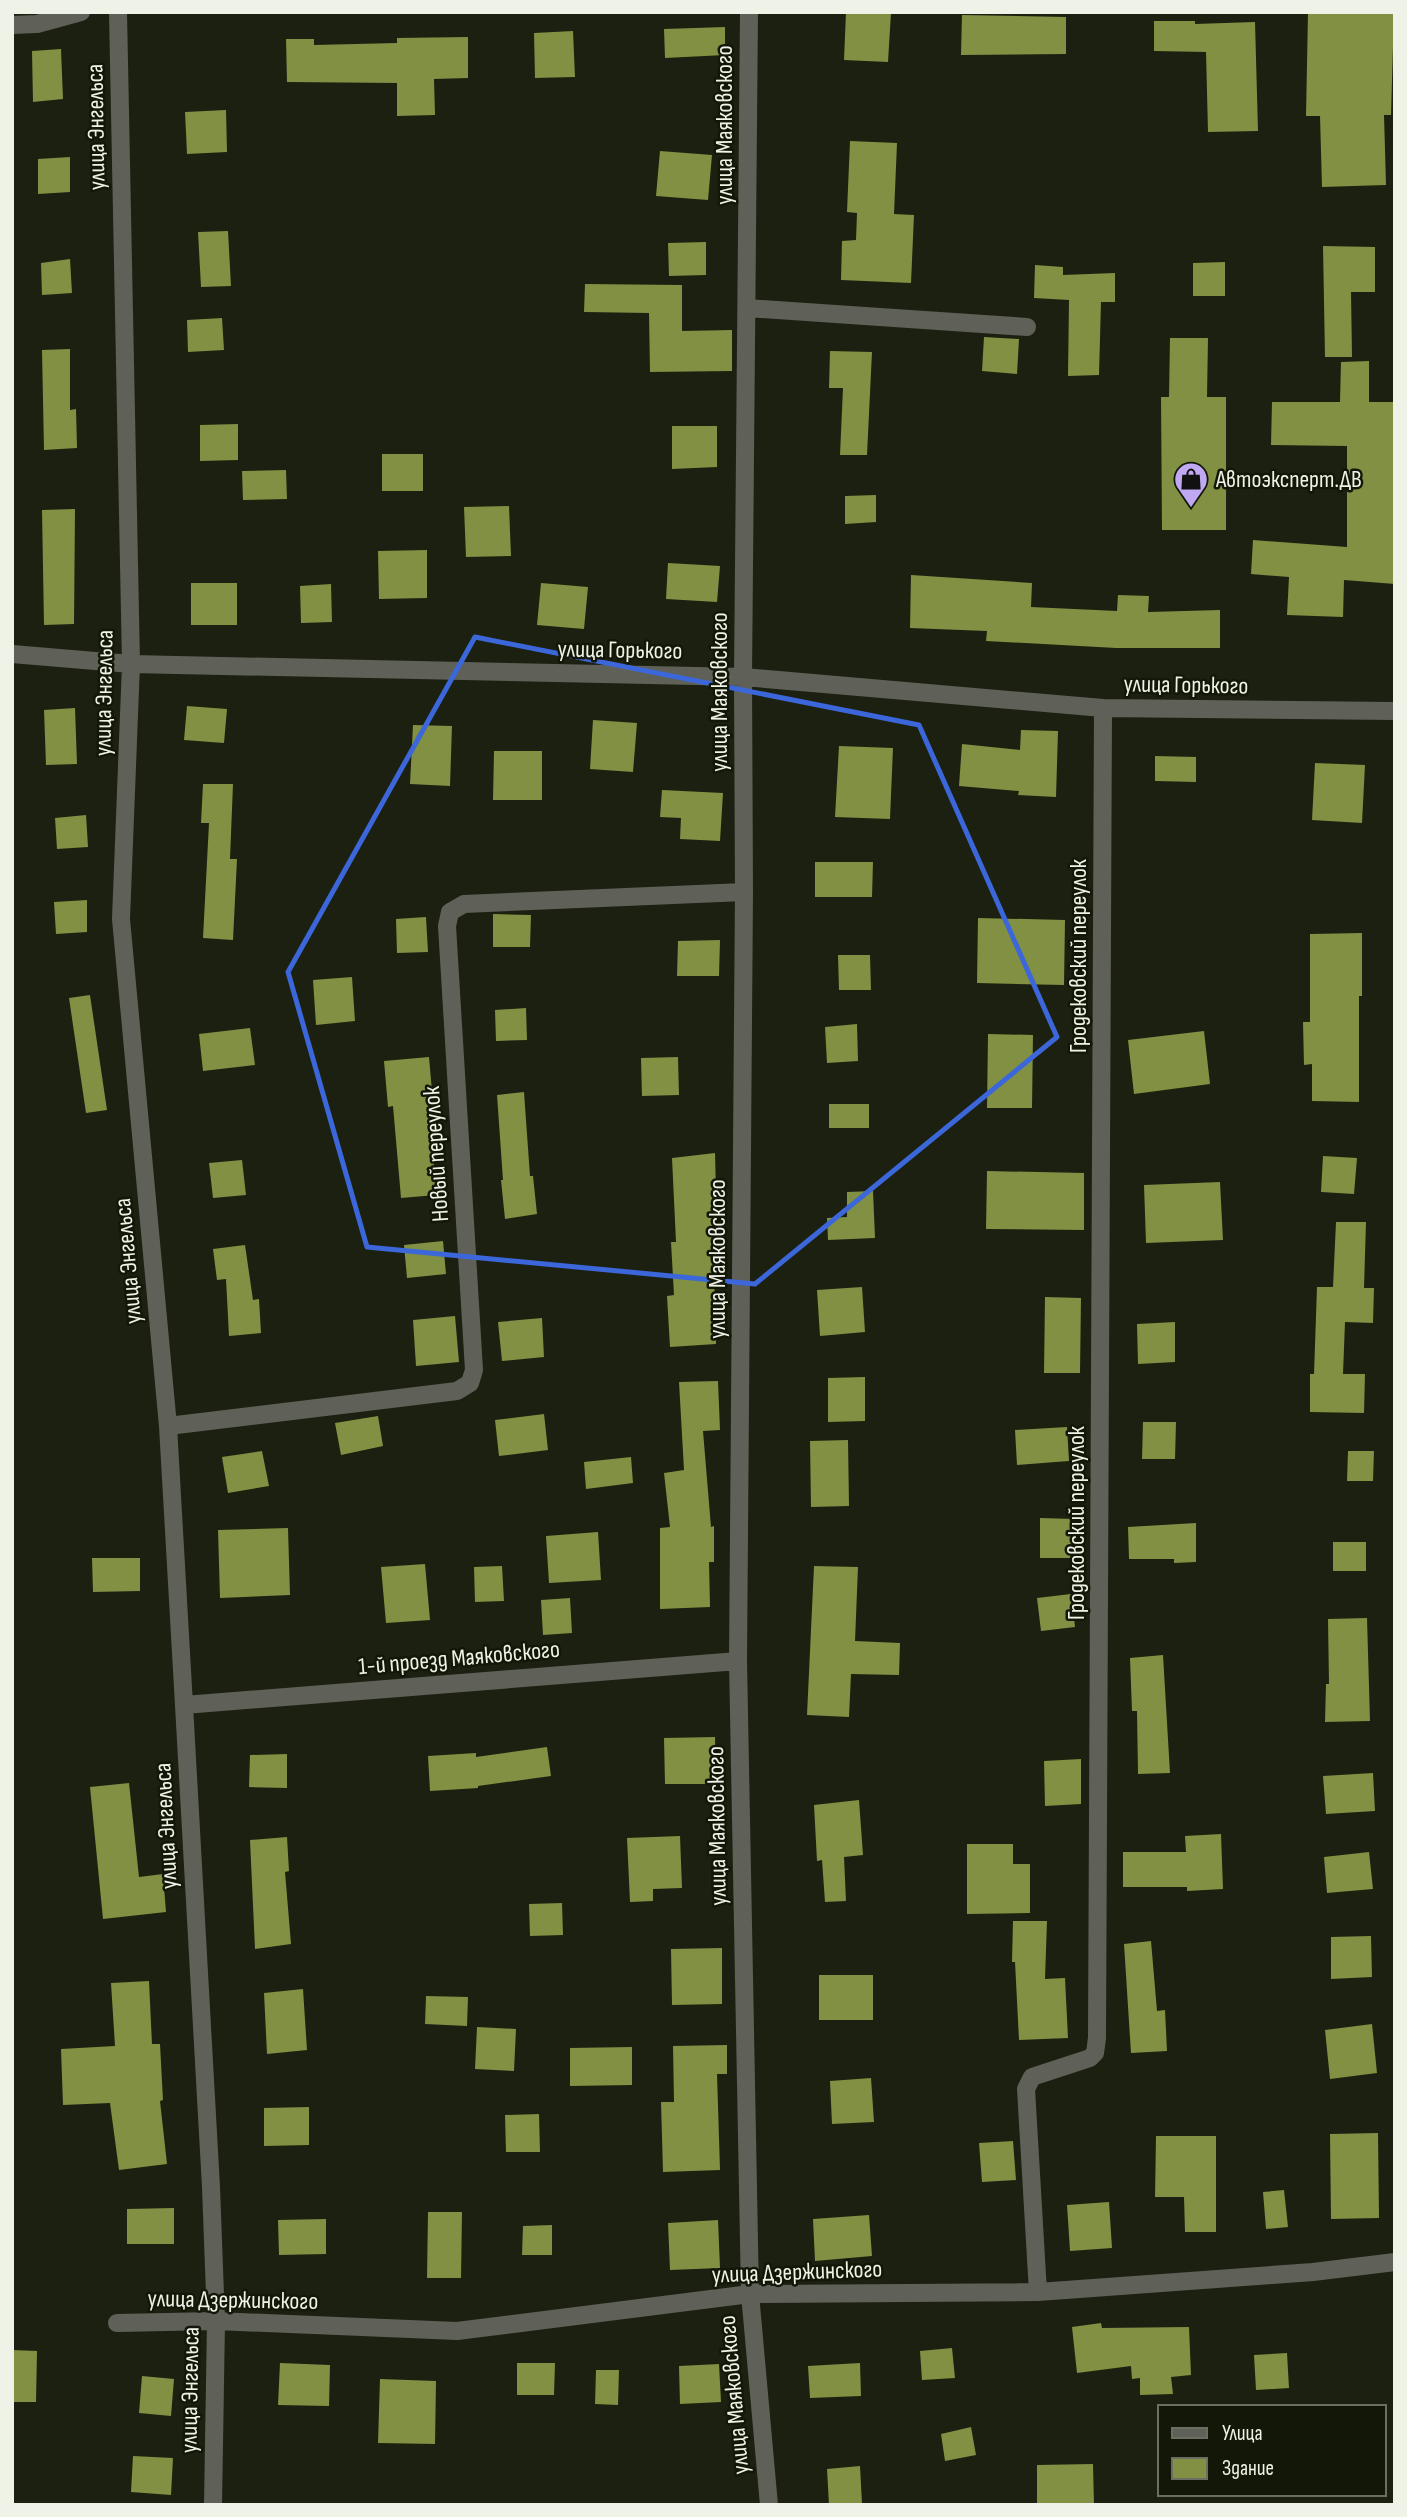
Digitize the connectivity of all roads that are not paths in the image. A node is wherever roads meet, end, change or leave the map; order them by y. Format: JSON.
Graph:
{"nodes":[{"id":1,"x":81,"y":12,"type":"edge"},
{"id":2,"x":118,"y":12,"type":"edge"},
{"id":3,"x":750,"y":12,"type":"edge"},
{"id":4,"x":12,"y":25,"type":"edge"},
{"id":5,"x":747,"y":308,"type":"junction"},
{"id":6,"x":1027,"y":327,"type":"dead end"},
{"id":7,"x":12,"y":654,"type":"edge"},
{"id":8,"x":131,"y":664,"type":"junction"},
{"id":9,"x":743,"y":677,"type":"junction"},
{"id":10,"x":1103,"y":708,"type":"junction"},
{"id":11,"x":1395,"y":711,"type":"edge"},
{"id":12,"x":744,"y":892,"type":"junction"},
{"id":13,"x":168,"y":1426,"type":"junction"},
{"id":14,"x":738,"y":1661,"type":"junction"},
{"id":15,"x":184,"y":1705,"type":"junction"},
{"id":16,"x":1395,"y":2262,"type":"edge"},
{"id":17,"x":1038,"y":2292,"type":"junction"},
{"id":18,"x":750,"y":2294,"type":"junction"},
{"id":19,"x":216,"y":2321,"type":"junction"},
{"id":20,"x":117,"y":2323,"type":"dead end"},
{"id":21,"x":213,"y":2505,"type":"edge"},
{"id":22,"x":769,"y":2505,"type":"edge"}],
"edges":[{"from":1,"to":4,"type":"street"},
{"from":2,"to":8,"type":"street","name":"улица Энгельса"},
{"from":3,"to":5,"type":"street","name":"улица Маяковского"},
{"from":5,"to":6,"type":"street"},
{"from":5,"to":9,"type":"street","name":"улица Маяковского"},
{"from":7,"to":8,"type":"street","name":"улица Горького"},
{"from":8,"to":9,"type":"street","name":"улица Горького"},
{"from":8,"to":13,"type":"street","name":"улица Энгельса"},
{"from":9,"to":10,"type":"street","name":"улица Горького"},
{"from":9,"to":12,"type":"street","name":"улица Маяковского"},
{"from":10,"to":11,"type":"street","name":"улица Горького"},
{"from":10,"to":17,"type":"street","name":"Гродековский переулок"},
{"from":12,"to":13,"type":"street","name":"Новый переулок"},
{"from":12,"to":14,"type":"street","name":"улица Маяковского"},
{"from":13,"to":15,"type":"street","name":"улица Энгельса"},
{"from":14,"to":15,"type":"street","name":"1-й проезд Маяковского"},
{"from":14,"to":18,"type":"street","name":"улица Маяковского"},
{"from":15,"to":19,"type":"street","name":"улица Энгельса"},
{"from":16,"to":17,"type":"street","name":"улица Дзержинского"},
{"from":17,"to":18,"type":"street","name":"улица Дзержинского"},
{"from":18,"to":19,"type":"street","name":"улица Дзержинского"},
{"from":18,"to":22,"type":"street","name":"улица Маяковского"},
{"from":19,"to":20,"type":"street","name":"улица Дзержинского"},
{"from":19,"to":21,"type":"street","name":"улица Энгельса"}]}
